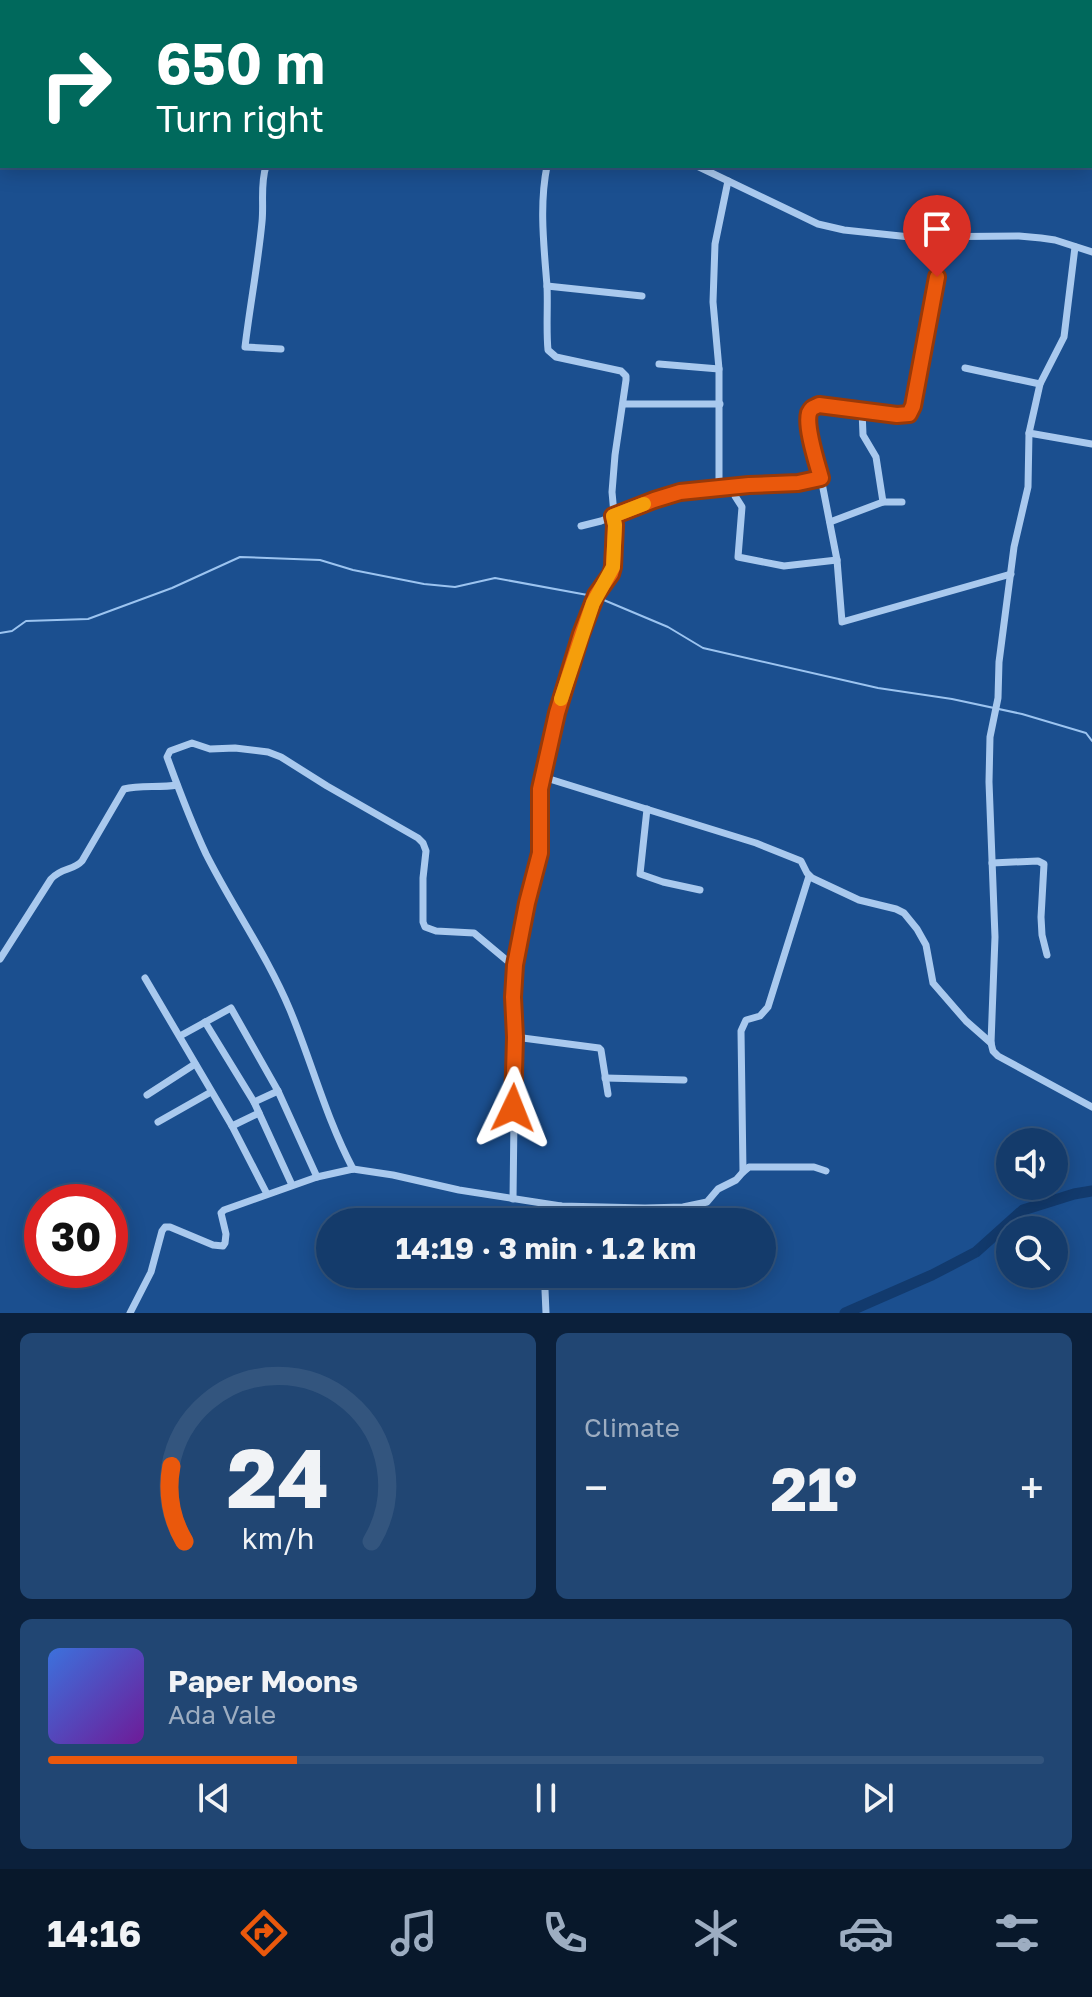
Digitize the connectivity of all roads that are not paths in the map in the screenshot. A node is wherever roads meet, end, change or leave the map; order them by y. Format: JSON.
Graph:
{"nodes":[{"id":1,"x":266,"y":168,"type":"edge"},
{"id":2,"x":547,"y":168,"type":"edge"},
{"id":3,"x":701,"y":168,"type":"edge"},
{"id":4,"x":728,"y":181,"type":"junction"},
{"id":5,"x":945,"y":238,"type":"junction"},
{"id":6,"x":1075,"y":247,"type":"junction"},
{"id":7,"x":1092,"y":252,"type":"edge"},
{"id":8,"x":547,"y":286,"type":"junction"},
{"id":9,"x":642,"y":296,"type":"dead end"},
{"id":10,"x":281,"y":349,"type":"dead end"},
{"id":11,"x":659,"y":364,"type":"dead end"},
{"id":12,"x":965,"y":368,"type":"dead end"},
{"id":13,"x":719,"y":369,"type":"junction"},
{"id":14,"x":1040,"y":384,"type":"junction"},
{"id":15,"x":623,"y":404,"type":"junction"},
{"id":16,"x":720,"y":404,"type":"junction"},
{"id":17,"x":862,"y":410,"type":"junction"},
{"id":18,"x":1029,"y":433,"type":"junction"},
{"id":19,"x":1092,"y":444,"type":"edge"},
{"id":20,"x":821,"y":478,"type":"junction"},
{"id":21,"x":732,"y":487,"type":"junction"},
{"id":22,"x":719,"y":488,"type":"junction"},
{"id":23,"x":883,"y":502,"type":"junction"},
{"id":24,"x":902,"y":502,"type":"dead end"},
{"id":25,"x":613,"y":516,"type":"junction"},
{"id":26,"x":830,"y":522,"type":"junction"},
{"id":27,"x":581,"y":526,"type":"dead end"},
{"id":28,"x":837,"y":560,"type":"junction"},
{"id":29,"x":1011,"y":574,"type":"junction"},
{"id":30,"x":543,"y":777,"type":"junction"},
{"id":31,"x":177,"y":785,"type":"junction"},
{"id":32,"x":647,"y":809,"type":"junction"},
{"id":33,"x":992,"y":863,"type":"junction"},
{"id":34,"x":809,"y":876,"type":"junction"},
{"id":35,"x":700,"y":890,"type":"dead end"},
{"id":36,"x":1047,"y":955,"type":"dead end"},
{"id":37,"x":0,"y":959,"type":"edge"},
{"id":38,"x":515,"y":965,"type":"junction"},
{"id":39,"x":145,"y":978,"type":"dead end"},
{"id":40,"x":205,"y":1022,"type":"junction"},
{"id":41,"x":180,"y":1036,"type":"junction"},
{"id":42,"x":515,"y":1037,"type":"junction"},
{"id":43,"x":991,"y":1043,"type":"junction"},
{"id":44,"x":195,"y":1064,"type":"junction"},
{"id":45,"x":605,"y":1078,"type":"junction"},
{"id":46,"x":684,"y":1080,"type":"dead end"},
{"id":47,"x":278,"y":1091,"type":"junction"},
{"id":48,"x":211,"y":1092,"type":"junction"},
{"id":49,"x":608,"y":1094,"type":"dead end"},
{"id":50,"x":147,"y":1095,"type":"dead end"},
{"id":51,"x":254,"y":1102,"type":"junction"},
{"id":52,"x":1092,"y":1107,"type":"edge"},
{"id":53,"x":259,"y":1113,"type":"junction"},
{"id":54,"x":158,"y":1122,"type":"dead end"},
{"id":55,"x":232,"y":1126,"type":"junction"},
{"id":56,"x":353,"y":1169,"type":"junction"},
{"id":57,"x":826,"y":1171,"type":"dead end"},
{"id":58,"x":743,"y":1172,"type":"junction"},
{"id":59,"x":317,"y":1177,"type":"junction"},
{"id":60,"x":292,"y":1185,"type":"junction"},
{"id":61,"x":267,"y":1194,"type":"junction"},
{"id":62,"x":513,"y":1199,"type":"junction"},
{"id":63,"x":561,"y":1206,"type":"joint"},
{"id":64,"x":617,"y":1208,"type":"joint"},
{"id":65,"x":545,"y":1288,"type":"edge"},
{"id":66,"x":130,"y":1313,"type":"edge"},
{"id":67,"x":546,"y":1313,"type":"edge"}],
"edges":[{"from":1,"to":10,"type":"street"},
{"from":2,"to":8,"type":"street"},
{"from":3,"to":4,"type":"street"},
{"from":4,"to":5,"type":"street"},
{"from":4,"to":13,"type":"street"},
{"from":5,"to":6,"type":"street"},
{"from":5,"to":17,"type":"street"},
{"from":6,"to":7,"type":"street"},
{"from":6,"to":14,"type":"street"},
{"from":8,"to":9,"type":"street"},
{"from":8,"to":15,"type":"street"},
{"from":11,"to":13,"type":"street"},
{"from":12,"to":14,"type":"street"},
{"from":13,"to":16,"type":"street"},
{"from":14,"to":18,"type":"street"},
{"from":15,"to":16,"type":"street"},
{"from":15,"to":25,"type":"street"},
{"from":16,"to":22,"type":"street"},
{"from":17,"to":20,"type":"street"},
{"from":17,"to":23,"type":"street"},
{"from":18,"to":19,"type":"street"},
{"from":18,"to":29,"type":"street"},
{"from":20,"to":21,"type":"street"},
{"from":20,"to":26,"type":"street"},
{"from":21,"to":22,"type":"street"},
{"from":21,"to":28,"type":"street"},
{"from":22,"to":25,"type":"street"},
{"from":23,"to":24,"type":"street"},
{"from":23,"to":26,"type":"street"},
{"from":25,"to":27,"type":"street"},
{"from":25,"to":30,"type":"street"},
{"from":26,"to":28,"type":"street"},
{"from":28,"to":29,"type":"street"},
{"from":29,"to":33,"type":"street"},
{"from":30,"to":32,"type":"street"},
{"from":30,"to":38,"type":"street"},
{"from":31,"to":37,"type":"street"},
{"from":31,"to":38,"type":"street"},
{"from":31,"to":56,"type":"street"},
{"from":32,"to":34,"type":"street"},
{"from":32,"to":35,"type":"street"},
{"from":33,"to":36,"type":"street"},
{"from":33,"to":43,"type":"street"},
{"from":34,"to":43,"type":"street"},
{"from":34,"to":58,"type":"street"},
{"from":38,"to":42,"type":"street"},
{"from":39,"to":41,"type":"street"},
{"from":40,"to":41,"type":"street"},
{"from":40,"to":47,"type":"street"},
{"from":40,"to":51,"type":"street"},
{"from":41,"to":44,"type":"street"},
{"from":42,"to":45,"type":"street"},
{"from":42,"to":62,"type":"street"},
{"from":43,"to":52,"type":"street"},
{"from":44,"to":48,"type":"street"},
{"from":44,"to":50,"type":"street"},
{"from":45,"to":46,"type":"street"},
{"from":45,"to":49,"type":"street"},
{"from":47,"to":51,"type":"street"},
{"from":47,"to":59,"type":"street"},
{"from":48,"to":54,"type":"street"},
{"from":48,"to":55,"type":"street"},
{"from":51,"to":53,"type":"street"},
{"from":53,"to":55,"type":"street"},
{"from":53,"to":60,"type":"street"},
{"from":55,"to":61,"type":"street"},
{"from":56,"to":59,"type":"street"},
{"from":56,"to":62,"type":"street"},
{"from":57,"to":58,"type":"street"},
{"from":58,"to":64,"type":"street"},
{"from":59,"to":60,"type":"street"},
{"from":60,"to":61,"type":"street"},
{"from":61,"to":66,"type":"street"},
{"from":62,"to":63,"type":"street"},
{"from":63,"to":64,"type":"street"},
{"from":65,"to":67,"type":"street"}]}
